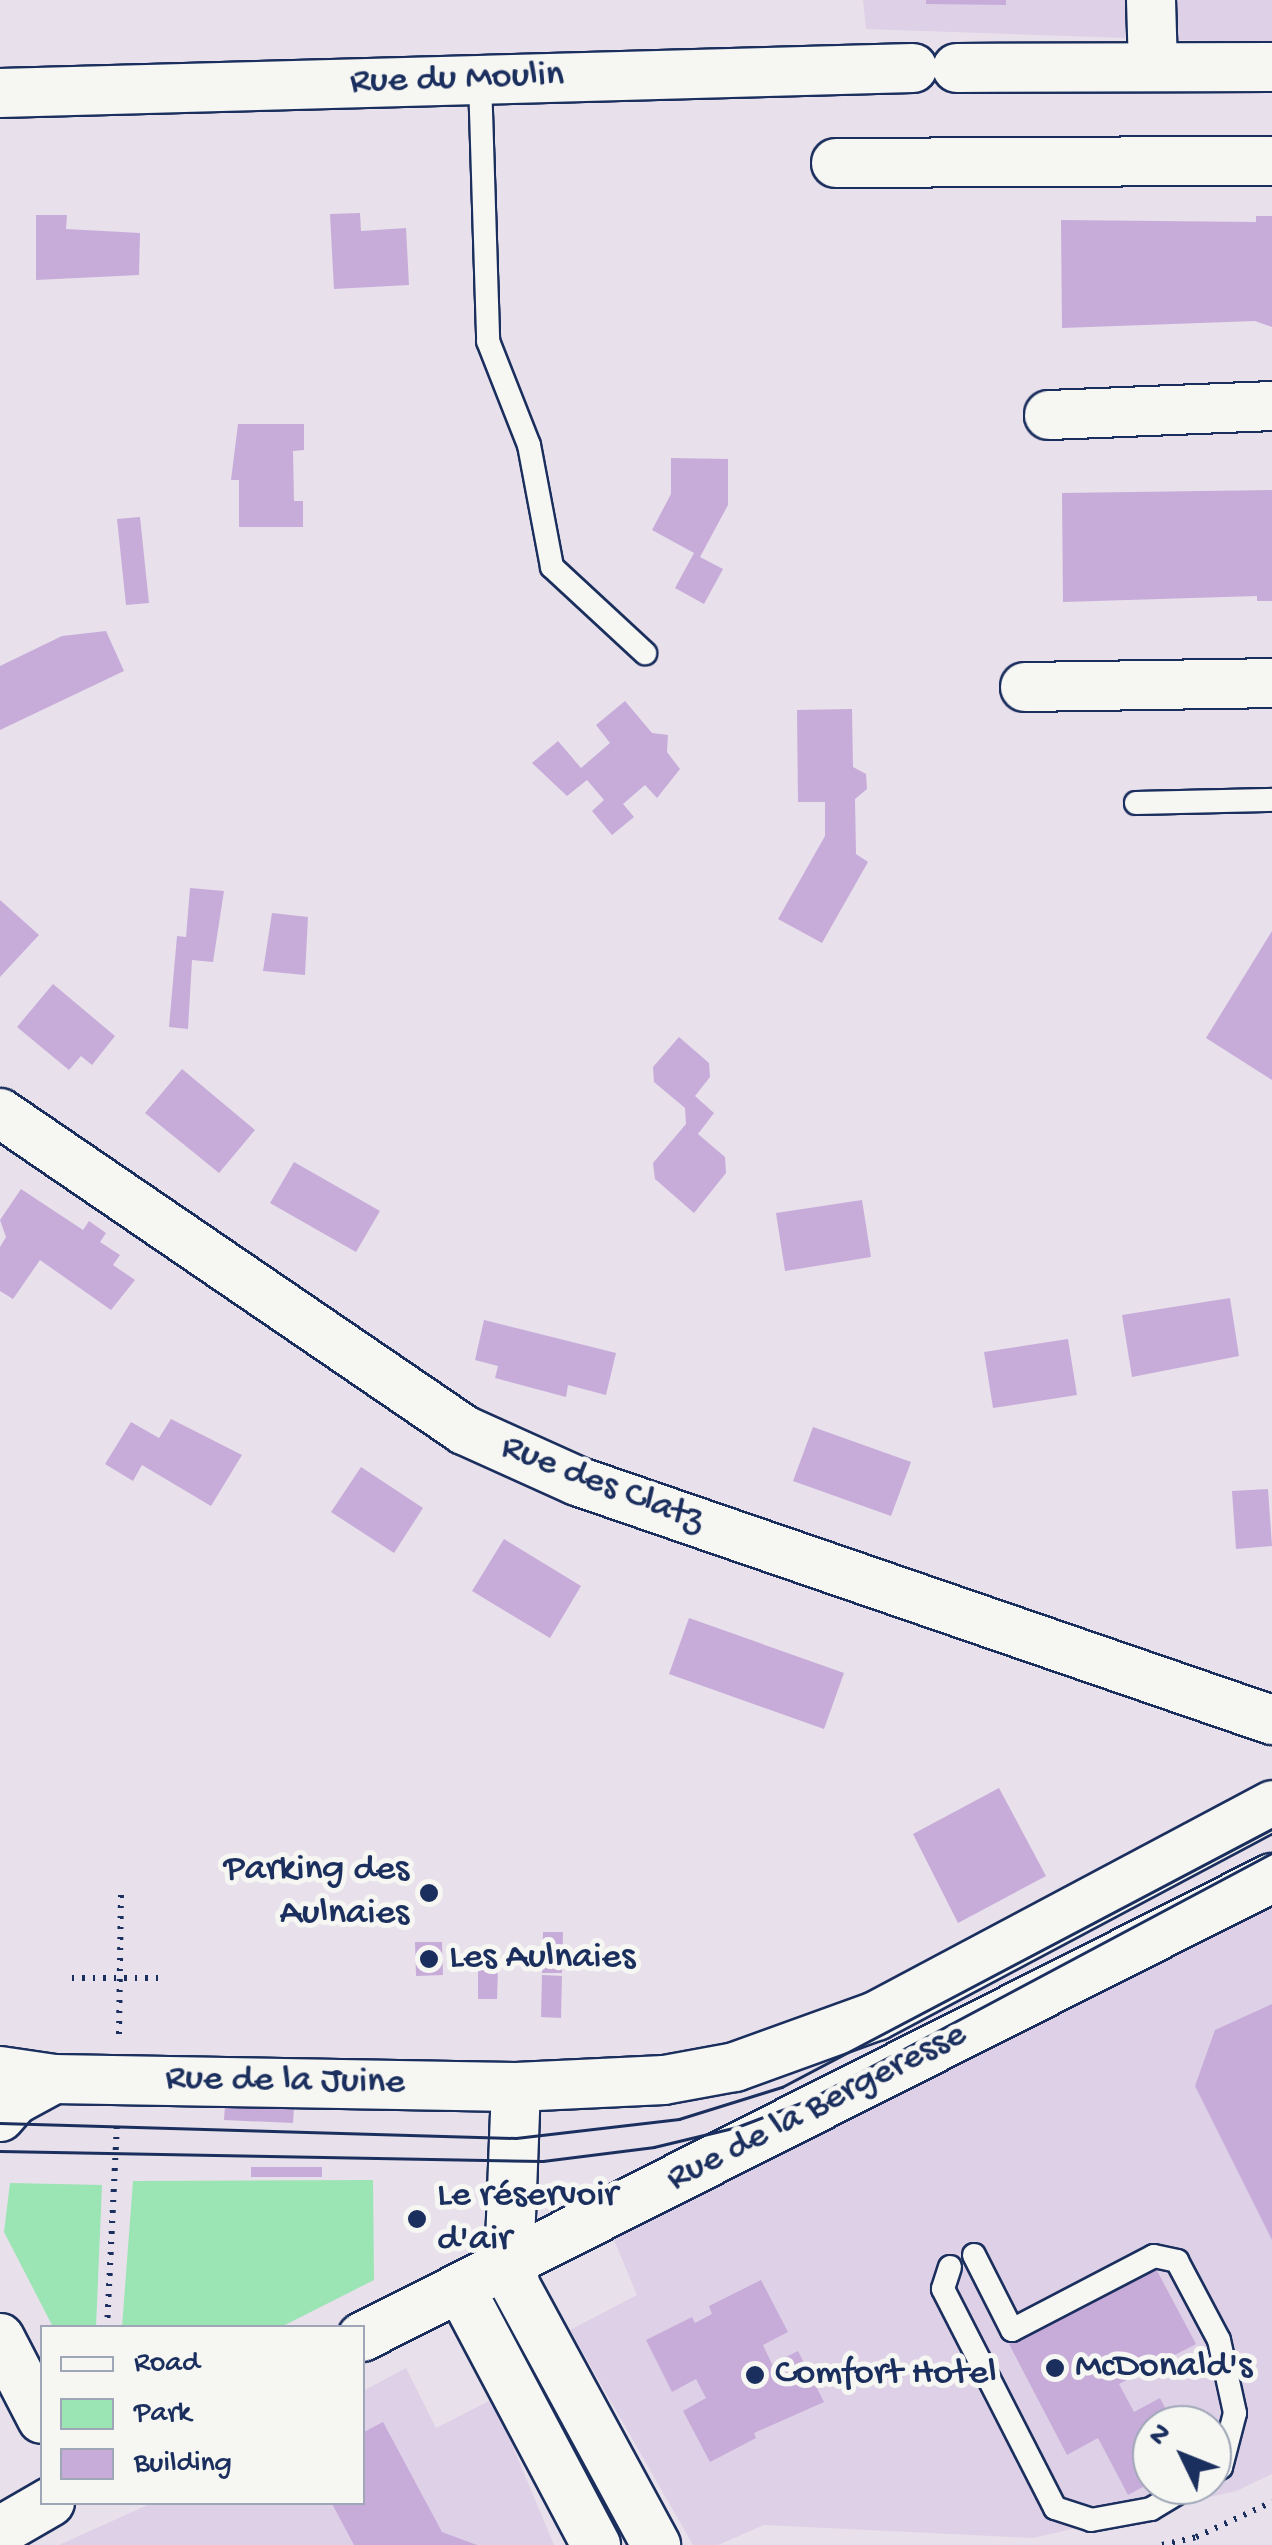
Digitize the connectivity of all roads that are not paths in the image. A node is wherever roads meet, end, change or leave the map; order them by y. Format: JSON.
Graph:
{"nodes":[{"id":1,"x":1151,"y":0,"type":"edge"},
{"id":2,"x":1153,"y":66,"type":"junction"},
{"id":3,"x":1272,"y":67,"type":"edge"},
{"id":4,"x":480,"y":80,"type":"junction"},
{"id":5,"x":0,"y":93,"type":"edge"},
{"id":6,"x":1272,"y":161,"type":"edge"},
{"id":7,"x":836,"y":163,"type":"dead end"},
{"id":8,"x":1272,"y":406,"type":"edge"},
{"id":9,"x":1050,"y":415,"type":"dead end"},
{"id":10,"x":644,"y":652,"type":"dead end"},
{"id":11,"x":1272,"y":683,"type":"edge"},
{"id":12,"x":1025,"y":687,"type":"dead end"},
{"id":13,"x":1272,"y":800,"type":"edge"},
{"id":14,"x":1136,"y":803,"type":"dead end"},
{"id":15,"x":0,"y":1113,"type":"edge"},
{"id":16,"x":1272,"y":1720,"type":"edge"},
{"id":17,"x":1272,"y":1805,"type":"edge"},
{"id":18,"x":1272,"y":1878,"type":"edge"},
{"id":19,"x":0,"y":2071,"type":"edge"},
{"id":20,"x":54,"y":2079,"type":"junction"},
{"id":21,"x":516,"y":2087,"type":"junction"},
{"id":22,"x":0,"y":2117,"type":"edge"},
{"id":23,"x":974,"y":2255,"type":"dead end"},
{"id":24,"x":511,"y":2264,"type":"junction"},
{"id":25,"x":950,"y":2267,"type":"dead end"},
{"id":26,"x":460,"y":2288,"type":"junction"},
{"id":27,"x":365,"y":2336,"type":"edge"},
{"id":28,"x":0,"y":2338,"type":"edge"},
{"id":29,"x":40,"y":2415,"type":"edge"},
{"id":30,"x":1232,"y":2425,"type":"edge"},
{"id":31,"x":45,"y":2505,"type":"edge"},
{"id":32,"x":1155,"y":2505,"type":"edge"},
{"id":33,"x":0,"y":2531,"type":"edge"},
{"id":34,"x":596,"y":2545,"type":"edge"},
{"id":35,"x":656,"y":2545,"type":"edge"}],
"edges":[{"from":1,"to":2,"type":"street"},
{"from":2,"to":3,"type":"street","name":"Rue du Moulin"},
{"from":2,"to":4,"type":"street","name":"Rue du Moulin"},
{"from":4,"to":5,"type":"street","name":"Rue du Moulin"},
{"from":4,"to":10,"type":"lane"},
{"from":6,"to":7,"type":"street"},
{"from":8,"to":9,"type":"street"},
{"from":11,"to":12,"type":"street"},
{"from":13,"to":14,"type":"lane"},
{"from":15,"to":16,"type":"street","name":"Rue des Clatz"},
{"from":17,"to":21,"type":"street","name":"Rue de la Bergeresse"},
{"from":18,"to":24,"type":"street","name":"Rue de la Bergeresse"},
{"from":19,"to":20,"type":"street","name":"Rue de la Juine"},
{"from":20,"to":21,"type":"street","name":"Rue de la Juine"},
{"from":20,"to":22,"type":"street"},
{"from":21,"to":24,"type":"street"},
{"from":23,"to":30,"type":"lane"},
{"from":24,"to":26,"type":"street","name":"Rue de la Bergeresse"},
{"from":24,"to":35,"type":"street"},
{"from":25,"to":32,"type":"lane"},
{"from":26,"to":27,"type":"street","name":"Rue de la Bergeresse"},
{"from":26,"to":34,"type":"street"},
{"from":28,"to":29,"type":"street"},
{"from":31,"to":33,"type":"street"}]}
